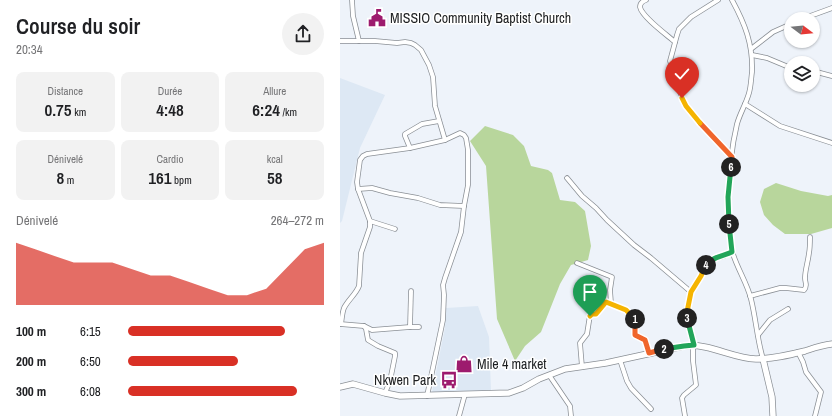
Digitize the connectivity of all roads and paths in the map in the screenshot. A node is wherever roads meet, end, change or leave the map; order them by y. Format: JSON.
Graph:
{"nodes":[{"id":1,"x":352,"y":0,"type":"edge"},
{"id":2,"x":646,"y":0,"type":"edge"},
{"id":3,"x":718,"y":0,"type":"edge"},
{"id":4,"x":732,"y":0,"type":"edge"},
{"id":5,"x":832,"y":8,"type":"edge"},
{"id":6,"x":820,"y":12,"type":"edge"},
{"id":7,"x":784,"y":27,"type":"edge"},
{"id":8,"x":340,"y":41,"type":"edge"},
{"id":9,"x":359,"y":41,"type":"junction"},
{"id":10,"x":675,"y":42,"type":"junction"},
{"id":11,"x":751,"y":49,"type":"junction"},
{"id":12,"x":752,"y":55,"type":"junction"},
{"id":13,"x":784,"y":65,"type":"edge"},
{"id":14,"x":820,"y":73,"type":"edge"},
{"id":15,"x":832,"y":76,"type":"edge"},
{"id":16,"x":745,"y":104,"type":"junction"},
{"id":17,"x":439,"y":121,"type":"junction"},
{"id":18,"x":445,"y":140,"type":"junction"},
{"id":19,"x":832,"y":142,"type":"edge"},
{"id":20,"x":410,"y":148,"type":"junction"},
{"id":21,"x":732,"y":157,"type":"junction"},
{"id":22,"x":567,"y":178,"type":"dead end"},
{"id":23,"x":358,"y":189,"type":"junction"},
{"id":24,"x":464,"y":206,"type":"junction"},
{"id":25,"x":370,"y":221,"type":"junction"},
{"id":26,"x":395,"y":229,"type":"dead end"},
{"id":27,"x":810,"y":237,"type":"dead end"},
{"id":28,"x":732,"y":252,"type":"junction"},
{"id":29,"x":578,"y":263,"type":"dead end"},
{"id":30,"x":411,"y":291,"type":"dead end"},
{"id":31,"x":691,"y":292,"type":"junction"},
{"id":32,"x":750,"y":296,"type":"junction"},
{"id":33,"x":610,"y":303,"type":"junction"},
{"id":34,"x":788,"y":309,"type":"dead end"},
{"id":35,"x":341,"y":324,"type":"edge"},
{"id":36,"x":364,"y":326,"type":"junction"},
{"id":37,"x":410,"y":327,"type":"junction"},
{"id":38,"x":419,"y":327,"type":"dead end"},
{"id":39,"x":758,"y":335,"type":"junction"},
{"id":40,"x":832,"y":343,"type":"edge"},
{"id":41,"x":694,"y":345,"type":"junction"},
{"id":42,"x":760,"y":349,"type":"junction"},
{"id":43,"x":798,"y":352,"type":"junction"},
{"id":44,"x":649,"y":353,"type":"junction"},
{"id":45,"x":763,"y":358,"type":"junction"},
{"id":46,"x":755,"y":359,"type":"junction"},
{"id":47,"x":620,"y":360,"type":"junction"},
{"id":48,"x":582,"y":367,"type":"junction"},
{"id":49,"x":549,"y":375,"type":"junction"},
{"id":50,"x":340,"y":387,"type":"edge"},
{"id":51,"x":385,"y":393,"type":"junction"},
{"id":52,"x":465,"y":394,"type":"junction"},
{"id":53,"x":427,"y":396,"type":"junction"},
{"id":54,"x":651,"y":410,"type":"dead end"},
{"id":55,"x":459,"y":416,"type":"edge"},
{"id":56,"x":572,"y":416,"type":"edge"},
{"id":57,"x":684,"y":416,"type":"edge"},
{"id":58,"x":773,"y":416,"type":"edge"},
{"id":59,"x":815,"y":416,"type":"edge"}],
"edges":[{"from":1,"to":9,"type":"street"},
{"from":2,"to":10,"type":"street"},
{"from":3,"to":10,"type":"street"},
{"from":4,"to":11,"type":"street"},
{"from":5,"to":6,"type":"street"},
{"from":7,"to":11,"type":"street"},
{"from":8,"to":9,"type":"street"},
{"from":9,"to":17,"type":"street"},
{"from":10,"to":21,"type":"street"},
{"from":11,"to":12,"type":"street"},
{"from":12,"to":13,"type":"street"},
{"from":12,"to":16,"type":"street"},
{"from":14,"to":15,"type":"street"},
{"from":16,"to":19,"type":"street"},
{"from":16,"to":21,"type":"street"},
{"from":17,"to":18,"type":"street"},
{"from":17,"to":20,"type":"street"},
{"from":18,"to":20,"type":"street"},
{"from":18,"to":24,"type":"street"},
{"from":20,"to":23,"type":"street"},
{"from":21,"to":28,"type":"street"},
{"from":22,"to":31,"type":"street"},
{"from":23,"to":24,"type":"street"},
{"from":23,"to":25,"type":"street"},
{"from":24,"to":53,"type":"street"},
{"from":25,"to":26,"type":"street"},
{"from":25,"to":35,"type":"street"},
{"from":27,"to":32,"type":"street"},
{"from":28,"to":31,"type":"street"},
{"from":28,"to":32,"type":"street"},
{"from":29,"to":33,"type":"street"},
{"from":30,"to":37,"type":"street"},
{"from":31,"to":41,"type":"street"},
{"from":32,"to":39,"type":"street"},
{"from":33,"to":44,"type":"street"},
{"from":33,"to":48,"type":"street"},
{"from":34,"to":39,"type":"street"},
{"from":35,"to":36,"type":"street"},
{"from":36,"to":37,"type":"street"},
{"from":36,"to":51,"type":"street"},
{"from":37,"to":38,"type":"street"},
{"from":39,"to":42,"type":"street"},
{"from":40,"to":43,"type":"street"},
{"from":41,"to":44,"type":"street"},
{"from":41,"to":46,"type":"street"},
{"from":41,"to":57,"type":"street"},
{"from":42,"to":45,"type":"street"},
{"from":42,"to":46,"type":"street"},
{"from":43,"to":45,"type":"street"},
{"from":43,"to":59,"type":"street"},
{"from":44,"to":47,"type":"street"},
{"from":45,"to":46,"type":"street"},
{"from":45,"to":58,"type":"street"},
{"from":47,"to":48,"type":"street"},
{"from":47,"to":54,"type":"street"},
{"from":48,"to":49,"type":"street"},
{"from":49,"to":52,"type":"street"},
{"from":49,"to":56,"type":"street"},
{"from":50,"to":51,"type":"street"},
{"from":51,"to":53,"type":"street"},
{"from":52,"to":53,"type":"street"},
{"from":52,"to":55,"type":"street"}]}
